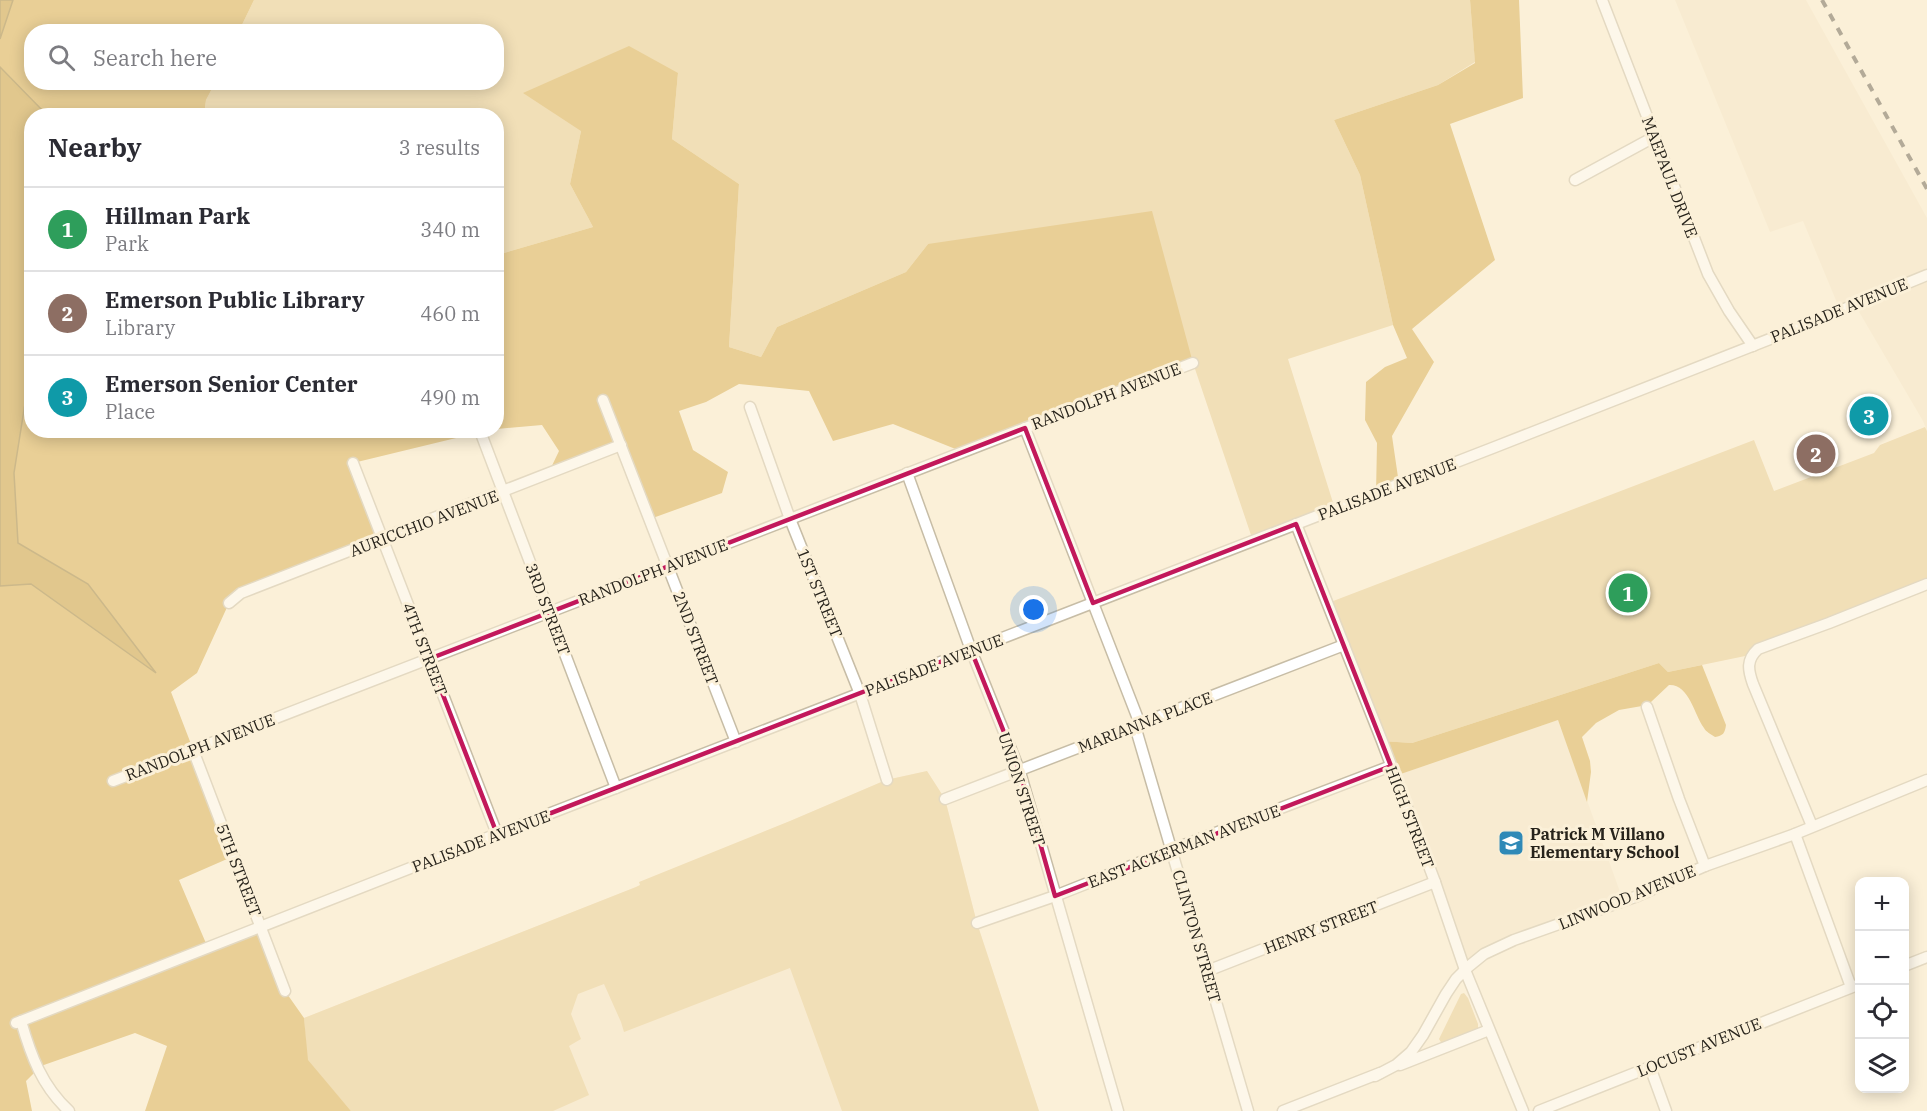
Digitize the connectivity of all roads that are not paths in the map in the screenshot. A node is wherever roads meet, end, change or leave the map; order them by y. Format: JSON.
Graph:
{"nodes":[{"id":1,"x":1602,"y":0,"type":"edge"},
{"id":2,"x":1654,"y":137,"type":"junction"},
{"id":3,"x":1575,"y":180,"type":"dead end"},
{"id":4,"x":1923,"y":276,"type":"edge"},
{"id":5,"x":1753,"y":346,"type":"junction"},
{"id":6,"x":1193,"y":363,"type":"dead end"},
{"id":7,"x":603,"y":400,"type":"dead end"},
{"id":8,"x":750,"y":407,"type":"dead end"},
{"id":9,"x":1025,"y":428,"type":"junction"},
{"id":10,"x":483,"y":438,"type":"edge"},
{"id":11,"x":621,"y":445,"type":"junction"},
{"id":12,"x":353,"y":463,"type":"dead end"},
{"id":13,"x":907,"y":474,"type":"junction"},
{"id":14,"x":503,"y":492,"type":"junction"},
{"id":15,"x":790,"y":519,"type":"junction"},
{"id":16,"x":1296,"y":524,"type":"junction"},
{"id":17,"x":382,"y":538,"type":"junction"},
{"id":18,"x":668,"y":566,"type":"junction"},
{"id":19,"x":1927,"y":584,"type":"edge"},
{"id":20,"x":229,"y":603,"type":"dead end"},
{"id":21,"x":1093,"y":603,"type":"junction"},
{"id":22,"x":549,"y":612,"type":"junction"},
{"id":23,"x":1344,"y":645,"type":"junction"},
{"id":24,"x":971,"y":650,"type":"junction"},
{"id":25,"x":429,"y":659,"type":"junction"},
{"id":26,"x":860,"y":694,"type":"junction"},
{"id":27,"x":1647,"y":707,"type":"dead end"},
{"id":28,"x":1137,"y":725,"type":"junction"},
{"id":29,"x":736,"y":741,"type":"junction"},
{"id":30,"x":193,"y":750,"type":"junction"},
{"id":31,"x":1391,"y":766,"type":"junction"},
{"id":32,"x":1020,"y":772,"type":"junction"},
{"id":33,"x":886,"y":780,"type":"dead end"},
{"id":34,"x":1927,"y":780,"type":"edge"},
{"id":35,"x":113,"y":781,"type":"dead end"},
{"id":36,"x":616,"y":788,"type":"junction"},
{"id":37,"x":945,"y":799,"type":"dead end"},
{"id":38,"x":1812,"y":826,"type":"junction"},
{"id":39,"x":497,"y":834,"type":"junction"},
{"id":40,"x":1795,"y":834,"type":"junction"},
{"id":41,"x":1171,"y":850,"type":"junction"},
{"id":42,"x":1705,"y":866,"type":"junction"},
{"id":43,"x":1435,"y":882,"type":"junction"},
{"id":44,"x":1055,"y":897,"type":"junction"},
{"id":45,"x":977,"y":924,"type":"dead end"},
{"id":46,"x":261,"y":927,"type":"junction"},
{"id":47,"x":1927,"y":957,"type":"edge"},
{"id":48,"x":1909,"y":964,"type":"edge"},
{"id":49,"x":1465,"y":970,"type":"junction"},
{"id":50,"x":1207,"y":971,"type":"junction"},
{"id":51,"x":1855,"y":986,"type":"edge"},
{"id":52,"x":285,"y":991,"type":"dead end"},
{"id":53,"x":1489,"y":1029,"type":"junction"},
{"id":54,"x":1650,"y":1067,"type":"junction"},
{"id":55,"x":1374,"y":1076,"type":"junction"},
{"id":56,"x":69,"y":1111,"type":"edge"},
{"id":57,"x":1118,"y":1111,"type":"edge"},
{"id":58,"x":1248,"y":1111,"type":"edge"},
{"id":59,"x":1283,"y":1111,"type":"edge"},
{"id":60,"x":1523,"y":1111,"type":"edge"},
{"id":61,"x":1539,"y":1111,"type":"edge"},
{"id":62,"x":1666,"y":1111,"type":"edge"}],
"edges":[{"from":1,"to":2,"type":"street","name":"MAEPAUL DRIVE"},
{"from":2,"to":3,"type":"street"},
{"from":2,"to":5,"type":"street","name":"MAEPAUL DRIVE"},
{"from":4,"to":5,"type":"street","name":"PALISADE AVENUE"},
{"from":5,"to":16,"type":"street","name":"PALISADE AVENUE"},
{"from":6,"to":9,"type":"street","name":"RANDOLPH AVENUE"},
{"from":7,"to":11,"type":"street","name":"2ND STREET"},
{"from":8,"to":15,"type":"street","name":"1ST STREET"},
{"from":9,"to":13,"type":"street","name":"RANDOLPH AVENUE"},
{"from":9,"to":21,"type":"street","name":"CLINTON STREET"},
{"from":10,"to":14,"type":"street","name":"3RD STREET"},
{"from":11,"to":14,"type":"street","name":"AURICCHIO AVENUE"},
{"from":11,"to":18,"type":"street","name":"2ND STREET"},
{"from":12,"to":17,"type":"street","name":"4TH STREET"},
{"from":13,"to":15,"type":"street","name":"RANDOLPH AVENUE"},
{"from":13,"to":24,"type":"street","name":"UNION STREET"},
{"from":14,"to":17,"type":"street","name":"AURICCHIO AVENUE"},
{"from":14,"to":22,"type":"street","name":"3RD STREET"},
{"from":15,"to":18,"type":"street","name":"RANDOLPH AVENUE"},
{"from":15,"to":26,"type":"street","name":"1ST STREET"},
{"from":16,"to":21,"type":"street","name":"PALISADE AVENUE"},
{"from":16,"to":23,"type":"street","name":"HIGH STREET"},
{"from":17,"to":20,"type":"street","name":"AURICCHIO AVENUE"},
{"from":17,"to":25,"type":"street","name":"4TH STREET"},
{"from":18,"to":22,"type":"street","name":"RANDOLPH AVENUE"},
{"from":18,"to":29,"type":"street","name":"2ND STREET"},
{"from":19,"to":38,"type":"street"},
{"from":21,"to":24,"type":"street","name":"PALISADE AVENUE"},
{"from":21,"to":28,"type":"street","name":"CLINTON STREET"},
{"from":22,"to":25,"type":"street","name":"RANDOLPH AVENUE"},
{"from":22,"to":36,"type":"street","name":"3RD STREET"},
{"from":23,"to":28,"type":"street","name":"MARIANNA PLACE"},
{"from":23,"to":31,"type":"street","name":"HIGH STREET"},
{"from":24,"to":26,"type":"street","name":"PALISADE AVENUE"},
{"from":24,"to":32,"type":"street","name":"UNION STREET"},
{"from":25,"to":30,"type":"street","name":"RANDOLPH AVENUE"},
{"from":25,"to":39,"type":"street","name":"4TH STREET"},
{"from":26,"to":29,"type":"street","name":"PALISADE AVENUE"},
{"from":26,"to":33,"type":"street","name":"1ST STREET"},
{"from":27,"to":42,"type":"street"},
{"from":28,"to":32,"type":"street","name":"MARIANNA PLACE"},
{"from":28,"to":41,"type":"street","name":"CLINTON STREET"},
{"from":29,"to":36,"type":"street","name":"PALISADE AVENUE"},
{"from":30,"to":35,"type":"street","name":"RANDOLPH AVENUE"},
{"from":30,"to":46,"type":"street","name":"5TH STREET"},
{"from":31,"to":41,"type":"street","name":"EAST ACKERMAN AVENUE"},
{"from":31,"to":43,"type":"street","name":"HIGH STREET"},
{"from":32,"to":37,"type":"street","name":"MARIANNA PLACE"},
{"from":32,"to":44,"type":"street","name":"UNION STREET"},
{"from":34,"to":38,"type":"street","name":"LINWOOD AVENUE"},
{"from":36,"to":39,"type":"street","name":"PALISADE AVENUE"},
{"from":38,"to":40,"type":"street","name":"LINWOOD AVENUE"},
{"from":39,"to":46,"type":"street","name":"PALISADE AVENUE"},
{"from":40,"to":42,"type":"street","name":"LINWOOD AVENUE"},
{"from":40,"to":51,"type":"street"},
{"from":41,"to":44,"type":"street","name":"EAST ACKERMAN AVENUE"},
{"from":41,"to":50,"type":"street","name":"CLINTON STREET"},
{"from":42,"to":49,"type":"street","name":"LINWOOD AVENUE"},
{"from":43,"to":49,"type":"street","name":"HIGH STREET"},
{"from":43,"to":50,"type":"street","name":"HENRY STREET"},
{"from":44,"to":45,"type":"street","name":"EAST ACKERMAN AVENUE"},
{"from":44,"to":57,"type":"street","name":"UNION STREET"},
{"from":46,"to":52,"type":"street","name":"5TH STREET"},
{"from":46,"to":56,"type":"street","name":"PALISADE AVENUE"},
{"from":47,"to":48,"type":"street"},
{"from":49,"to":53,"type":"street","name":"HIGH STREET"},
{"from":49,"to":55,"type":"street","name":"LINWOOD AVENUE"},
{"from":50,"to":58,"type":"street","name":"CLINTON STREET"},
{"from":51,"to":54,"type":"street","name":"LOCUST AVENUE"},
{"from":53,"to":55,"type":"street"},
{"from":53,"to":60,"type":"street","name":"HIGH STREET"},
{"from":54,"to":61,"type":"street","name":"LOCUST AVENUE"},
{"from":54,"to":62,"type":"street"},
{"from":55,"to":59,"type":"street"}]}
